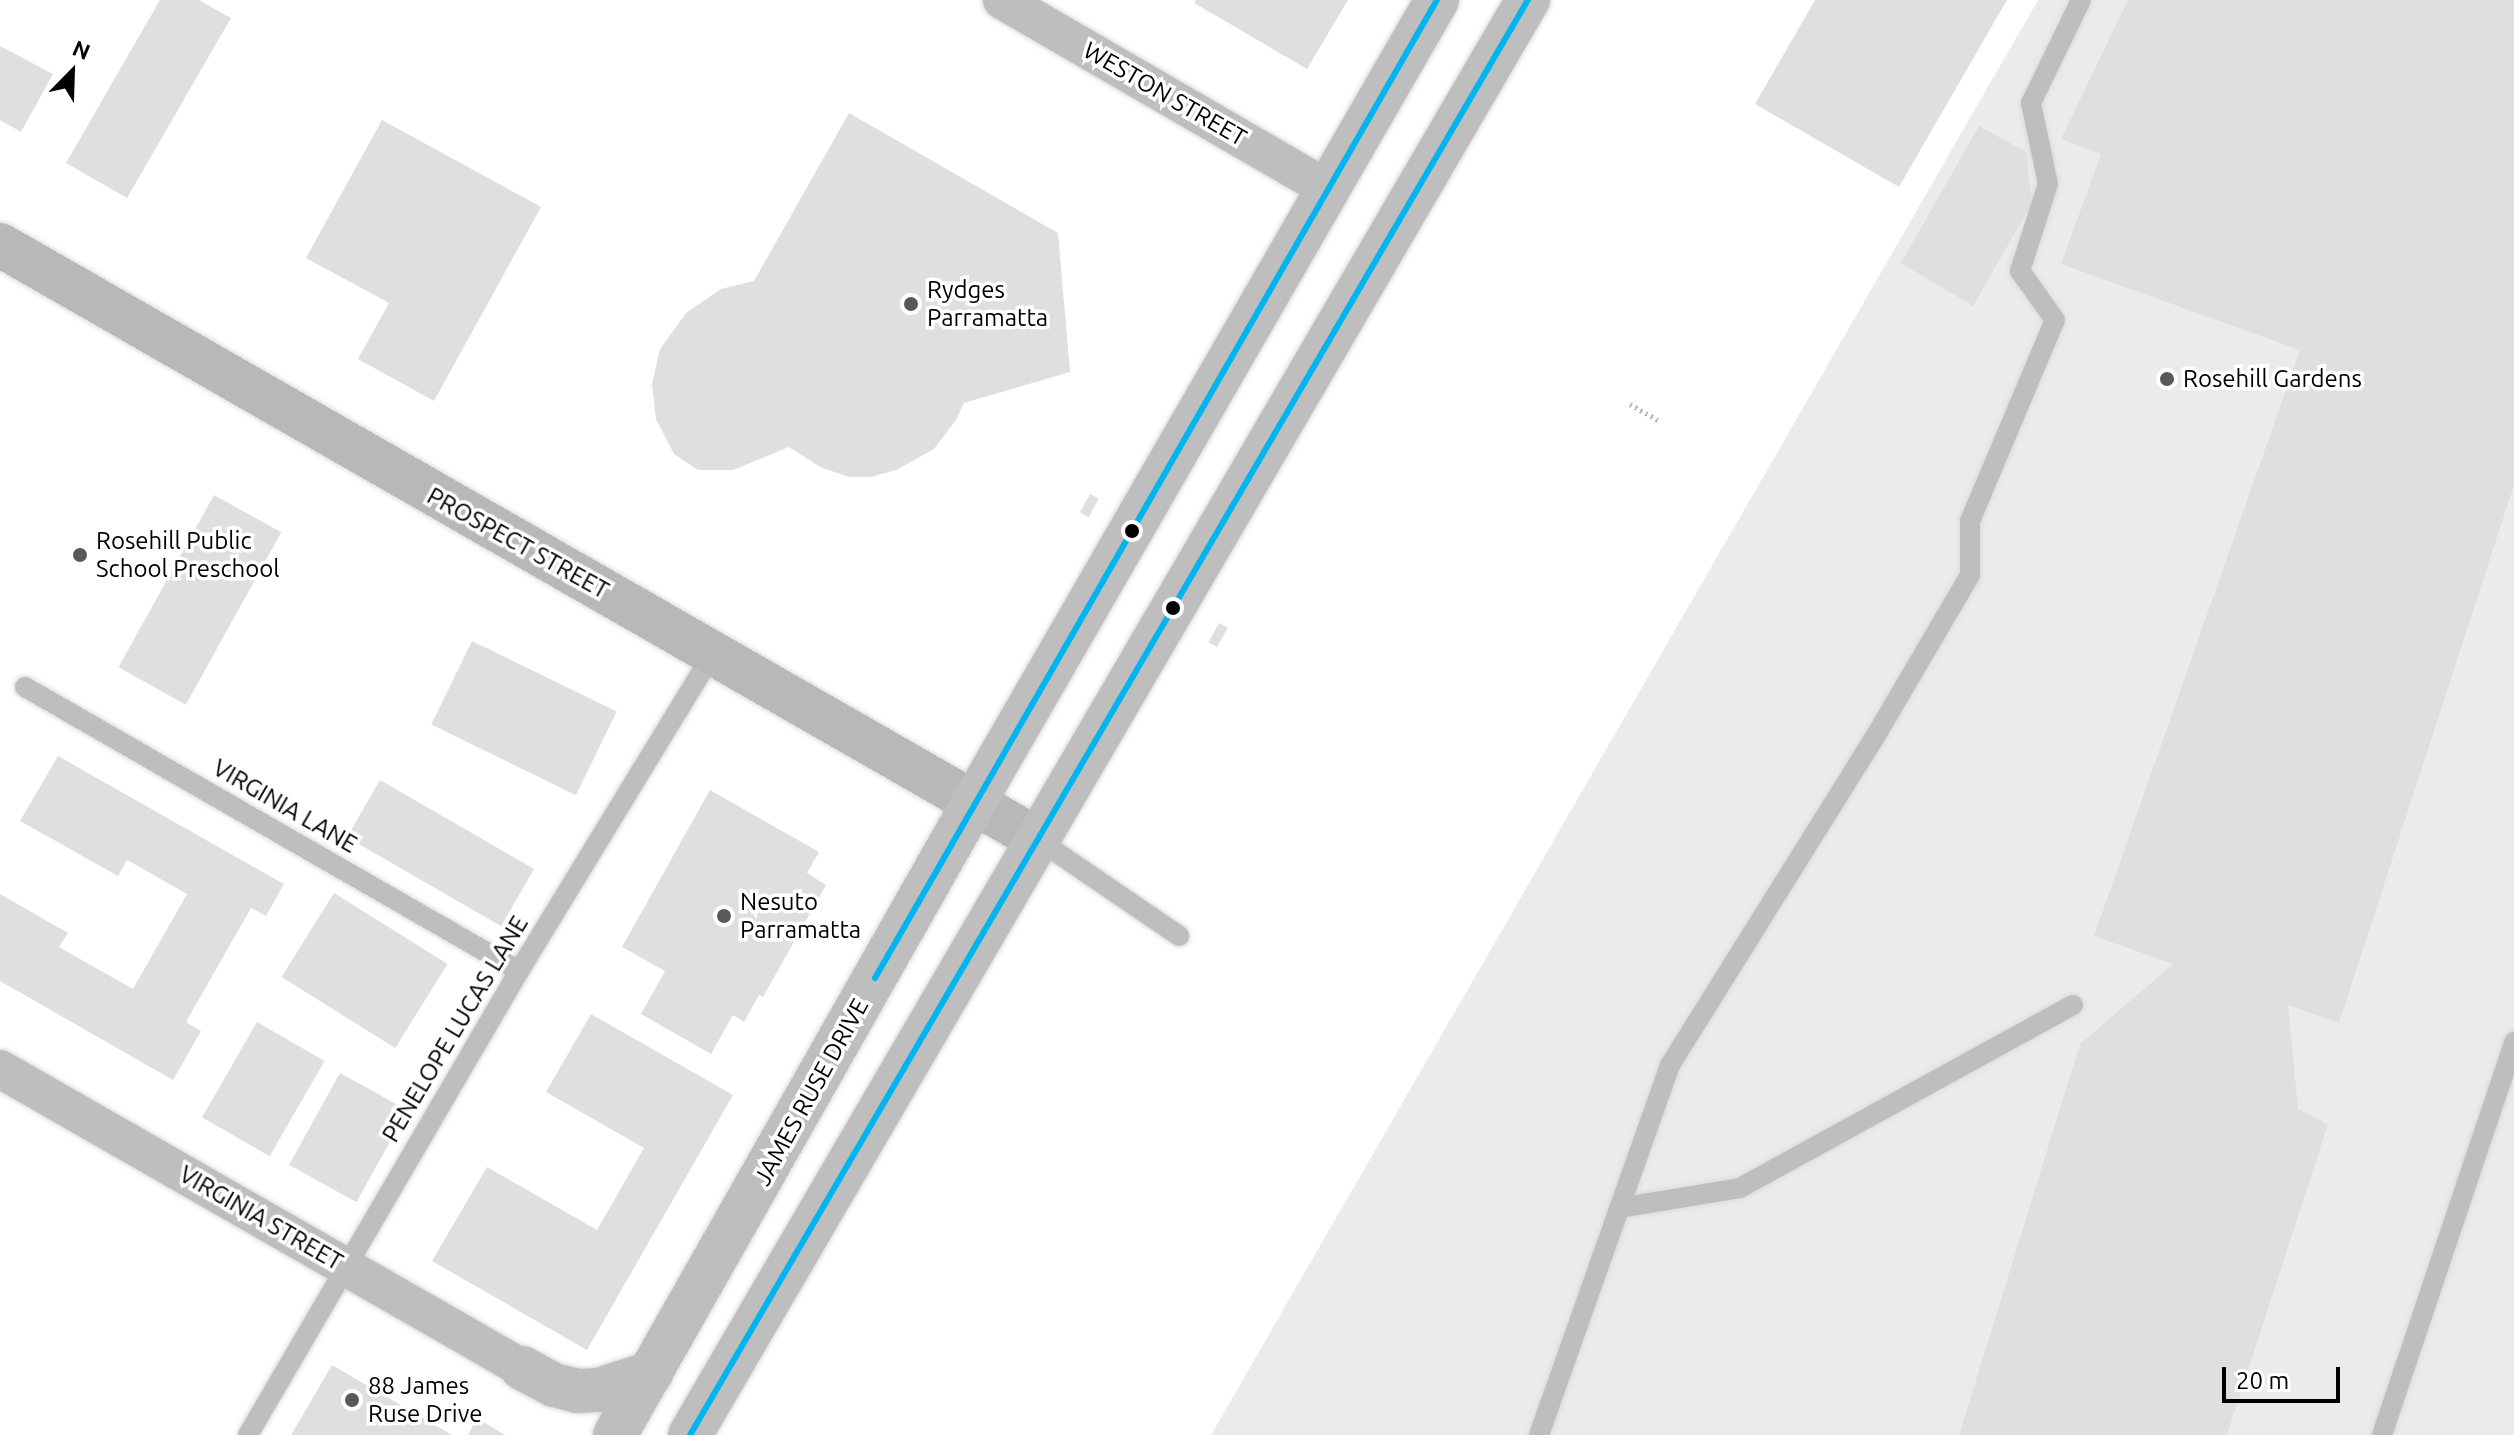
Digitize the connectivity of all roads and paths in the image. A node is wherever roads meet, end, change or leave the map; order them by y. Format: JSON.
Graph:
{"nodes":[{"id":1,"x":1002,"y":0,"type":"edge"},
{"id":2,"x":1437,"y":0,"type":"edge"},
{"id":3,"x":1528,"y":0,"type":"edge"},
{"id":4,"x":2081,"y":0,"type":"edge"},
{"id":5,"x":1328,"y":189,"type":"junction"},
{"id":6,"x":0,"y":245,"type":"edge"},
{"id":7,"x":1630,"y":404,"type":"dead end"},
{"id":8,"x":1658,"y":420,"type":"dead end"},
{"id":9,"x":713,"y":653,"type":"junction"},
{"id":10,"x":25,"y":687,"type":"dead end"},
{"id":11,"x":973,"y":804,"type":"junction"},
{"id":12,"x":1037,"y":839,"type":"junction"},
{"id":13,"x":1179,"y":936,"type":"dead end"},
{"id":14,"x":519,"y":971,"type":"junction"},
{"id":15,"x":2073,"y":1005,"type":"dead end"},
{"id":16,"x":2514,"y":1042,"type":"edge"},
{"id":17,"x":0,"y":1069,"type":"edge"},
{"id":18,"x":1619,"y":1208,"type":"junction"},
{"id":19,"x":346,"y":1266,"type":"junction"},
{"id":20,"x":522,"y":1368,"type":"joint"},
{"id":21,"x":651,"y":1373,"type":"junction"},
{"id":22,"x":248,"y":1435,"type":"edge"},
{"id":23,"x":615,"y":1435,"type":"edge"},
{"id":24,"x":690,"y":1435,"type":"edge"},
{"id":25,"x":1539,"y":1435,"type":"edge"},
{"id":26,"x":2382,"y":1435,"type":"edge"}],
"edges":[{"from":1,"to":5,"type":"street","name":"WESTON STREET"},
{"from":2,"to":5,"type":"main road","name":"JAMES RUSE DRIVE"},
{"from":3,"to":12,"type":"main road"},
{"from":4,"to":18,"type":"lane"},
{"from":5,"to":11,"type":"main road","name":"JAMES RUSE DRIVE"},
{"from":6,"to":9,"type":"street","name":"PROSPECT STREET"},
{"from":7,"to":8,"type":"path"},
{"from":9,"to":11,"type":"street","name":"PROSPECT STREET"},
{"from":9,"to":14,"type":"lane","name":"PENELOPE LUCAS LANE"},
{"from":10,"to":14,"type":"lane","name":"VIRGINIA LANE"},
{"from":11,"to":12,"type":"street","name":"PROSPECT STREET"},
{"from":11,"to":21,"type":"main road","name":"JAMES RUSE DRIVE"},
{"from":12,"to":13,"type":"lane"},
{"from":12,"to":24,"type":"main road"},
{"from":14,"to":19,"type":"lane","name":"PENELOPE LUCAS LANE"},
{"from":15,"to":18,"type":"lane"},
{"from":16,"to":26,"type":"lane"},
{"from":17,"to":19,"type":"street","name":"VIRGINIA STREET"},
{"from":18,"to":25,"type":"lane"},
{"from":19,"to":20,"type":"street","name":"VIRGINIA STREET"},
{"from":19,"to":22,"type":"lane","name":"PENELOPE LUCAS LANE"},
{"from":20,"to":21,"type":"main road"},
{"from":21,"to":23,"type":"main road","name":"JAMES RUSE DRIVE"}]}
